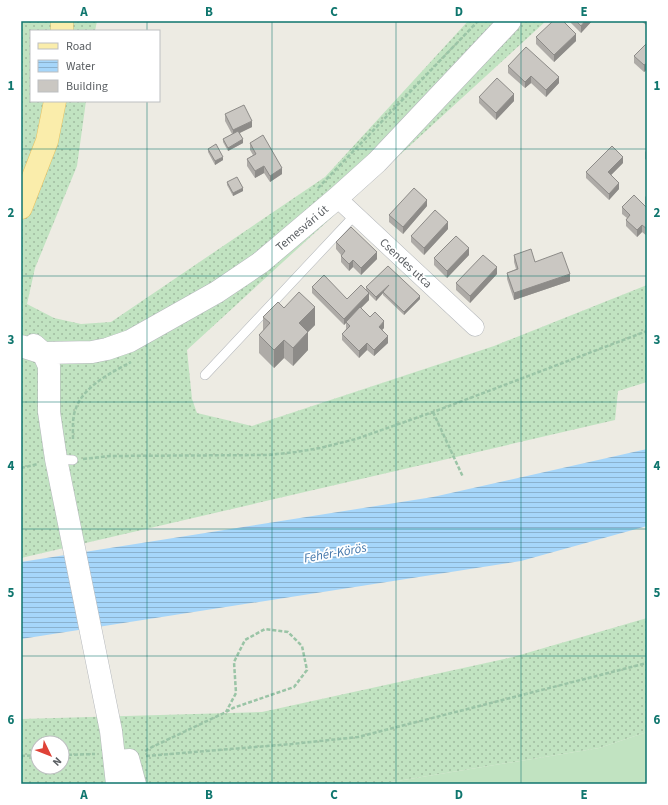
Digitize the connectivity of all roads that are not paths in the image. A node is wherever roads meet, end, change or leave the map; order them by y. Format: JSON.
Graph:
{"nodes":[{"id":1,"x":510,"y":21,"type":"edge"},
{"id":2,"x":55,"y":102,"type":"edge"},
{"id":3,"x":337,"y":198,"type":"junction"},
{"id":4,"x":21,"y":208,"type":"edge"},
{"id":5,"x":355,"y":215,"type":"junction"},
{"id":6,"x":475,"y":327,"type":"dead end"},
{"id":7,"x":21,"y":334,"type":"edge"},
{"id":8,"x":21,"y":346,"type":"edge"},
{"id":9,"x":43,"y":353,"type":"junction"},
{"id":10,"x":205,"y":375,"type":"dead end"},
{"id":11,"x":122,"y":758,"type":"junction"},
{"id":12,"x":117,"y":784,"type":"edge"},
{"id":13,"x":137,"y":784,"type":"edge"}],
"edges":[{"from":1,"to":3,"type":"street","name":"Temesvári út"},
{"from":2,"to":4,"type":"main road"},
{"from":3,"to":5,"type":"street","name":"Csendes utca"},
{"from":3,"to":9,"type":"street","name":"Temesvári út"},
{"from":5,"to":6,"type":"street","name":"Csendes utca"},
{"from":5,"to":10,"type":"lane"},
{"from":7,"to":9,"type":"street"},
{"from":8,"to":9,"type":"street","name":"Temesvári út"},
{"from":9,"to":11,"type":"street"},
{"from":11,"to":12,"type":"street"},
{"from":11,"to":13,"type":"street"}]}
